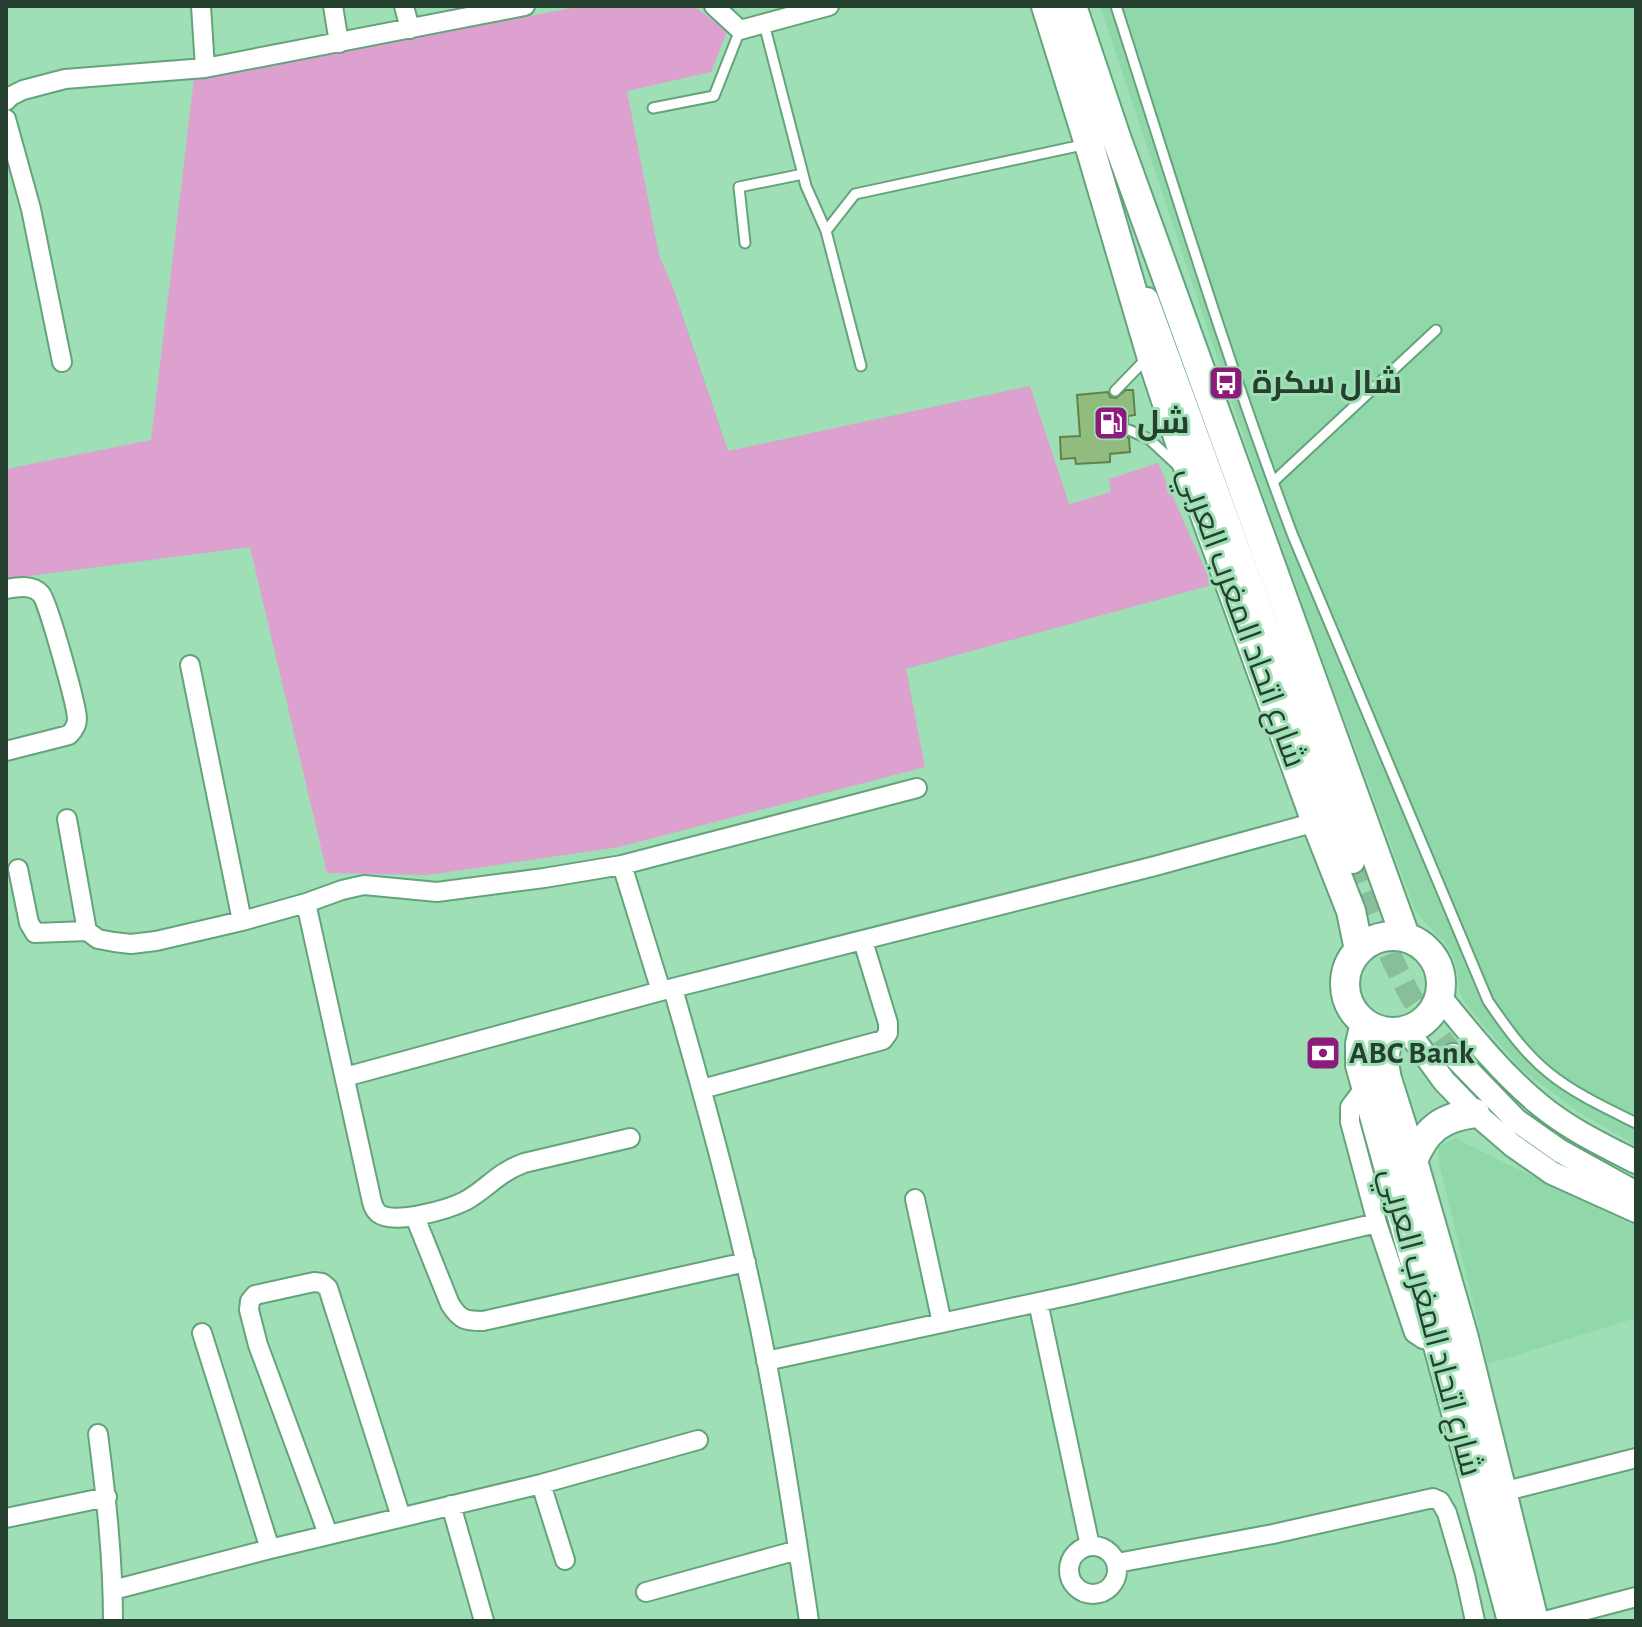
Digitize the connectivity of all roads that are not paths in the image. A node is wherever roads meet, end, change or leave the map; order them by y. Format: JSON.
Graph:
{"nodes":[{"id":1,"x":201,"y":6,"type":"edge"},
{"id":2,"x":333,"y":6,"type":"edge"},
{"id":3,"x":404,"y":6,"type":"edge"},
{"id":4,"x":525,"y":6,"type":"edge"},
{"id":5,"x":714,"y":6,"type":"edge"},
{"id":6,"x":829,"y":6,"type":"edge"},
{"id":7,"x":1046,"y":6,"type":"edge"},
{"id":8,"x":1072,"y":6,"type":"edge"},
{"id":9,"x":1116,"y":6,"type":"edge"},
{"id":10,"x":764,"y":24,"type":"junction"},
{"id":11,"x":410,"y":29,"type":"junction"},
{"id":12,"x":740,"y":30,"type":"junction"},
{"id":13,"x":339,"y":43,"type":"junction"},
{"id":14,"x":205,"y":68,"type":"junction"},
{"id":15,"x":6,"y":101,"type":"edge"},
{"id":16,"x":653,"y":108,"type":"dead end"},
{"id":17,"x":6,"y":119,"type":"edge"},
{"id":18,"x":1102,"y":140,"type":"junction"},
{"id":19,"x":803,"y":174,"type":"junction"},
{"id":20,"x":826,"y":231,"type":"junction"},
{"id":21,"x":745,"y":243,"type":"dead end"},
{"id":22,"x":1436,"y":330,"type":"dead end"},
{"id":23,"x":1151,"y":355,"type":"junction"},
{"id":24,"x":62,"y":362,"type":"dead end"},
{"id":25,"x":861,"y":366,"type":"dead end"},
{"id":26,"x":1115,"y":391,"type":"dead end"},
{"id":27,"x":1129,"y":430,"type":"dead end"},
{"id":28,"x":1192,"y":479,"type":"junction"},
{"id":29,"x":1273,"y":482,"type":"junction"},
{"id":30,"x":6,"y":589,"type":"edge"},
{"id":31,"x":190,"y":665,"type":"dead end"},
{"id":32,"x":6,"y":751,"type":"edge"},
{"id":33,"x":917,"y":788,"type":"dead end"},
{"id":34,"x":67,"y":819,"type":"dead end"},
{"id":35,"x":1316,"y":822,"type":"junction"},
{"id":36,"x":1353,"y":862,"type":"tunnel mouth"},
{"id":37,"x":622,"y":865,"type":"junction"},
{"id":38,"x":18,"y":869,"type":"dead end"},
{"id":39,"x":306,"y":903,"type":"junction"},
{"id":40,"x":242,"y":921,"type":"junction"},
{"id":41,"x":87,"y":931,"type":"junction"},
{"id":42,"x":1405,"y":936,"type":"junction"},
{"id":43,"x":863,"y":941,"type":"junction"},
{"id":44,"x":1359,"y":950,"type":"junction"},
{"id":45,"x":667,"y":990,"type":"junction"},
{"id":46,"x":1440,"y":997,"type":"junction"},
{"id":47,"x":1365,"y":1023,"type":"junction"},
{"id":48,"x":1400,"y":1032,"type":"junction"},
{"id":49,"x":1453,"y":1055,"type":"tunnel mouth"},
{"id":50,"x":345,"y":1077,"type":"junction"},
{"id":51,"x":1366,"y":1086,"type":"junction"},
{"id":52,"x":702,"y":1089,"type":"junction"},
{"id":53,"x":1475,"y":1113,"type":"junction"},
{"id":54,"x":1636,"y":1123,"type":"edge"},
{"id":55,"x":630,"y":1138,"type":"dead end"},
{"id":56,"x":1413,"y":1161,"type":"junction"},
{"id":57,"x":1636,"y":1162,"type":"edge"},
{"id":58,"x":1636,"y":1193,"type":"edge"},
{"id":59,"x":915,"y":1199,"type":"dead end"},
{"id":60,"x":1636,"y":1211,"type":"edge"},
{"id":61,"x":415,"y":1217,"type":"junction"},
{"id":62,"x":1377,"y":1223,"type":"junction"},
{"id":63,"x":746,"y":1262,"type":"junction"},
{"id":64,"x":1038,"y":1302,"type":"junction"},
{"id":65,"x":942,"y":1323,"type":"junction"},
{"id":66,"x":202,"y":1333,"type":"dead end"},
{"id":67,"x":1437,"y":1342,"type":"junction"},
{"id":68,"x":766,"y":1361,"type":"junction"},
{"id":69,"x":98,"y":1434,"type":"dead end"},
{"id":70,"x":698,"y":1440,"type":"dead end"},
{"id":71,"x":1636,"y":1458,"type":"edge"},
{"id":72,"x":541,"y":1484,"type":"junction"},
{"id":73,"x":1502,"y":1492,"type":"junction"},
{"id":74,"x":107,"y":1497,"type":"junction"},
{"id":75,"x":451,"y":1505,"type":"junction"},
{"id":76,"x":401,"y":1517,"type":"junction"},
{"id":77,"x":6,"y":1518,"type":"edge"},
{"id":78,"x":328,"y":1534,"type":"junction"},
{"id":79,"x":1090,"y":1546,"type":"junction"},
{"id":80,"x":270,"y":1549,"type":"junction"},
{"id":81,"x":798,"y":1550,"type":"junction"},
{"id":82,"x":565,"y":1560,"type":"dead end"},
{"id":83,"x":1117,"y":1563,"type":"junction"},
{"id":84,"x":113,"y":1590,"type":"junction"},
{"id":85,"x":646,"y":1592,"type":"dead end"},
{"id":86,"x":1636,"y":1597,"type":"edge"},
{"id":87,"x":113,"y":1621,"type":"edge"},
{"id":88,"x":484,"y":1621,"type":"edge"},
{"id":89,"x":809,"y":1621,"type":"edge"},
{"id":90,"x":1475,"y":1621,"type":"edge"},
{"id":91,"x":1512,"y":1621,"type":"edge"},
{"id":92,"x":1534,"y":1621,"type":"edge"},
{"id":93,"x":1545,"y":1621,"type":"edge"}],
"edges":[{"from":1,"to":14,"type":"street"},
{"from":2,"to":13,"type":"street"},
{"from":3,"to":11,"type":"street"},
{"from":4,"to":11,"type":"street"},
{"from":5,"to":12,"type":"street"},
{"from":6,"to":10,"type":"street"},
{"from":7,"to":18,"type":"main road","name":"شارع اتحاد المغرب العربي"},
{"from":8,"to":18,"type":"main road","name":"شارع اتحاد المغرب العربي"},
{"from":9,"to":29,"type":"lane"},
{"from":10,"to":12,"type":"street"},
{"from":10,"to":19,"type":"lane"},
{"from":11,"to":13,"type":"street"},
{"from":12,"to":16,"type":"lane"},
{"from":13,"to":14,"type":"street"},
{"from":14,"to":15,"type":"street"},
{"from":17,"to":24,"type":"street"},
{"from":18,"to":20,"type":"lane"},
{"from":18,"to":23,"type":"main road","name":"شارع اتحاد المغرب العربي"},
{"from":18,"to":36,"type":"street"},
{"from":18,"to":42,"type":"main road","name":"شارع اتحاد المغرب العربي"},
{"from":19,"to":20,"type":"lane"},
{"from":19,"to":21,"type":"lane"},
{"from":20,"to":25,"type":"lane"},
{"from":22,"to":29,"type":"lane"},
{"from":23,"to":26,"type":"lane"},
{"from":23,"to":28,"type":"main road","name":"شارع اتحاد المغرب العربي"},
{"from":27,"to":28,"type":"lane"},
{"from":28,"to":35,"type":"main road","name":"شارع اتحاد المغرب العربي"},
{"from":29,"to":54,"type":"lane"},
{"from":30,"to":32,"type":"street"},
{"from":31,"to":40,"type":"street"},
{"from":33,"to":37,"type":"street"},
{"from":34,"to":41,"type":"street"},
{"from":35,"to":43,"type":"street"},
{"from":35,"to":44,"type":"main road","name":"شارع اتحاد المغرب العربي"},
{"from":37,"to":39,"type":"street"},
{"from":37,"to":45,"type":"street"},
{"from":38,"to":41,"type":"street"},
{"from":39,"to":40,"type":"street"},
{"from":39,"to":50,"type":"street"},
{"from":40,"to":41,"type":"street"},
{"from":42,"to":44,"type":"main road"},
{"from":42,"to":46,"type":"main road"},
{"from":43,"to":45,"type":"street"},
{"from":43,"to":52,"type":"street"},
{"from":44,"to":47,"type":"main road"},
{"from":45,"to":50,"type":"street"},
{"from":45,"to":52,"type":"street"},
{"from":46,"to":48,"type":"main road"},
{"from":46,"to":57,"type":"street"},
{"from":47,"to":48,"type":"main road"},
{"from":47,"to":51,"type":"main road","name":"شارع اتحاد المغرب العربي"},
{"from":48,"to":53,"type":"street"},
{"from":48,"to":56,"type":"main road","name":"شارع اتحاد المغرب العربي"},
{"from":49,"to":58,"type":"street"},
{"from":50,"to":61,"type":"street"},
{"from":51,"to":62,"type":"street"},
{"from":51,"to":67,"type":"main road","name":"شارع اتحاد المغرب العربي"},
{"from":52,"to":63,"type":"street"},
{"from":53,"to":56,"type":"main road"},
{"from":53,"to":60,"type":"street"},
{"from":55,"to":61,"type":"street"},
{"from":56,"to":73,"type":"main road","name":"شارع اتحاد المغرب العربي"},
{"from":59,"to":65,"type":"street"},
{"from":61,"to":63,"type":"street"},
{"from":62,"to":64,"type":"street"},
{"from":62,"to":67,"type":"street"},
{"from":63,"to":68,"type":"street"},
{"from":64,"to":65,"type":"street"},
{"from":64,"to":79,"type":"street"},
{"from":65,"to":68,"type":"street"},
{"from":66,"to":80,"type":"street"},
{"from":67,"to":91,"type":"main road","name":"شارع اتحاد المغرب العربي"},
{"from":68,"to":81,"type":"street"},
{"from":69,"to":74,"type":"street"},
{"from":70,"to":72,"type":"street"},
{"from":71,"to":73,"type":"street"},
{"from":72,"to":75,"type":"street"},
{"from":72,"to":82,"type":"street"},
{"from":73,"to":92,"type":"main road","name":"شارع اتحاد المغرب العربي"},
{"from":74,"to":77,"type":"street"},
{"from":74,"to":84,"type":"street"},
{"from":75,"to":76,"type":"street"},
{"from":75,"to":88,"type":"street"},
{"from":76,"to":78,"type":"street"},
{"from":76,"to":78,"type":"street"},
{"from":78,"to":80,"type":"street"},
{"from":79,"to":83,"type":"street"},
{"from":79,"to":83,"type":"street"},
{"from":80,"to":84,"type":"street"},
{"from":81,"to":85,"type":"street"},
{"from":81,"to":89,"type":"street"},
{"from":83,"to":90,"type":"street"},
{"from":84,"to":87,"type":"street"},
{"from":86,"to":93,"type":"street"}]}
